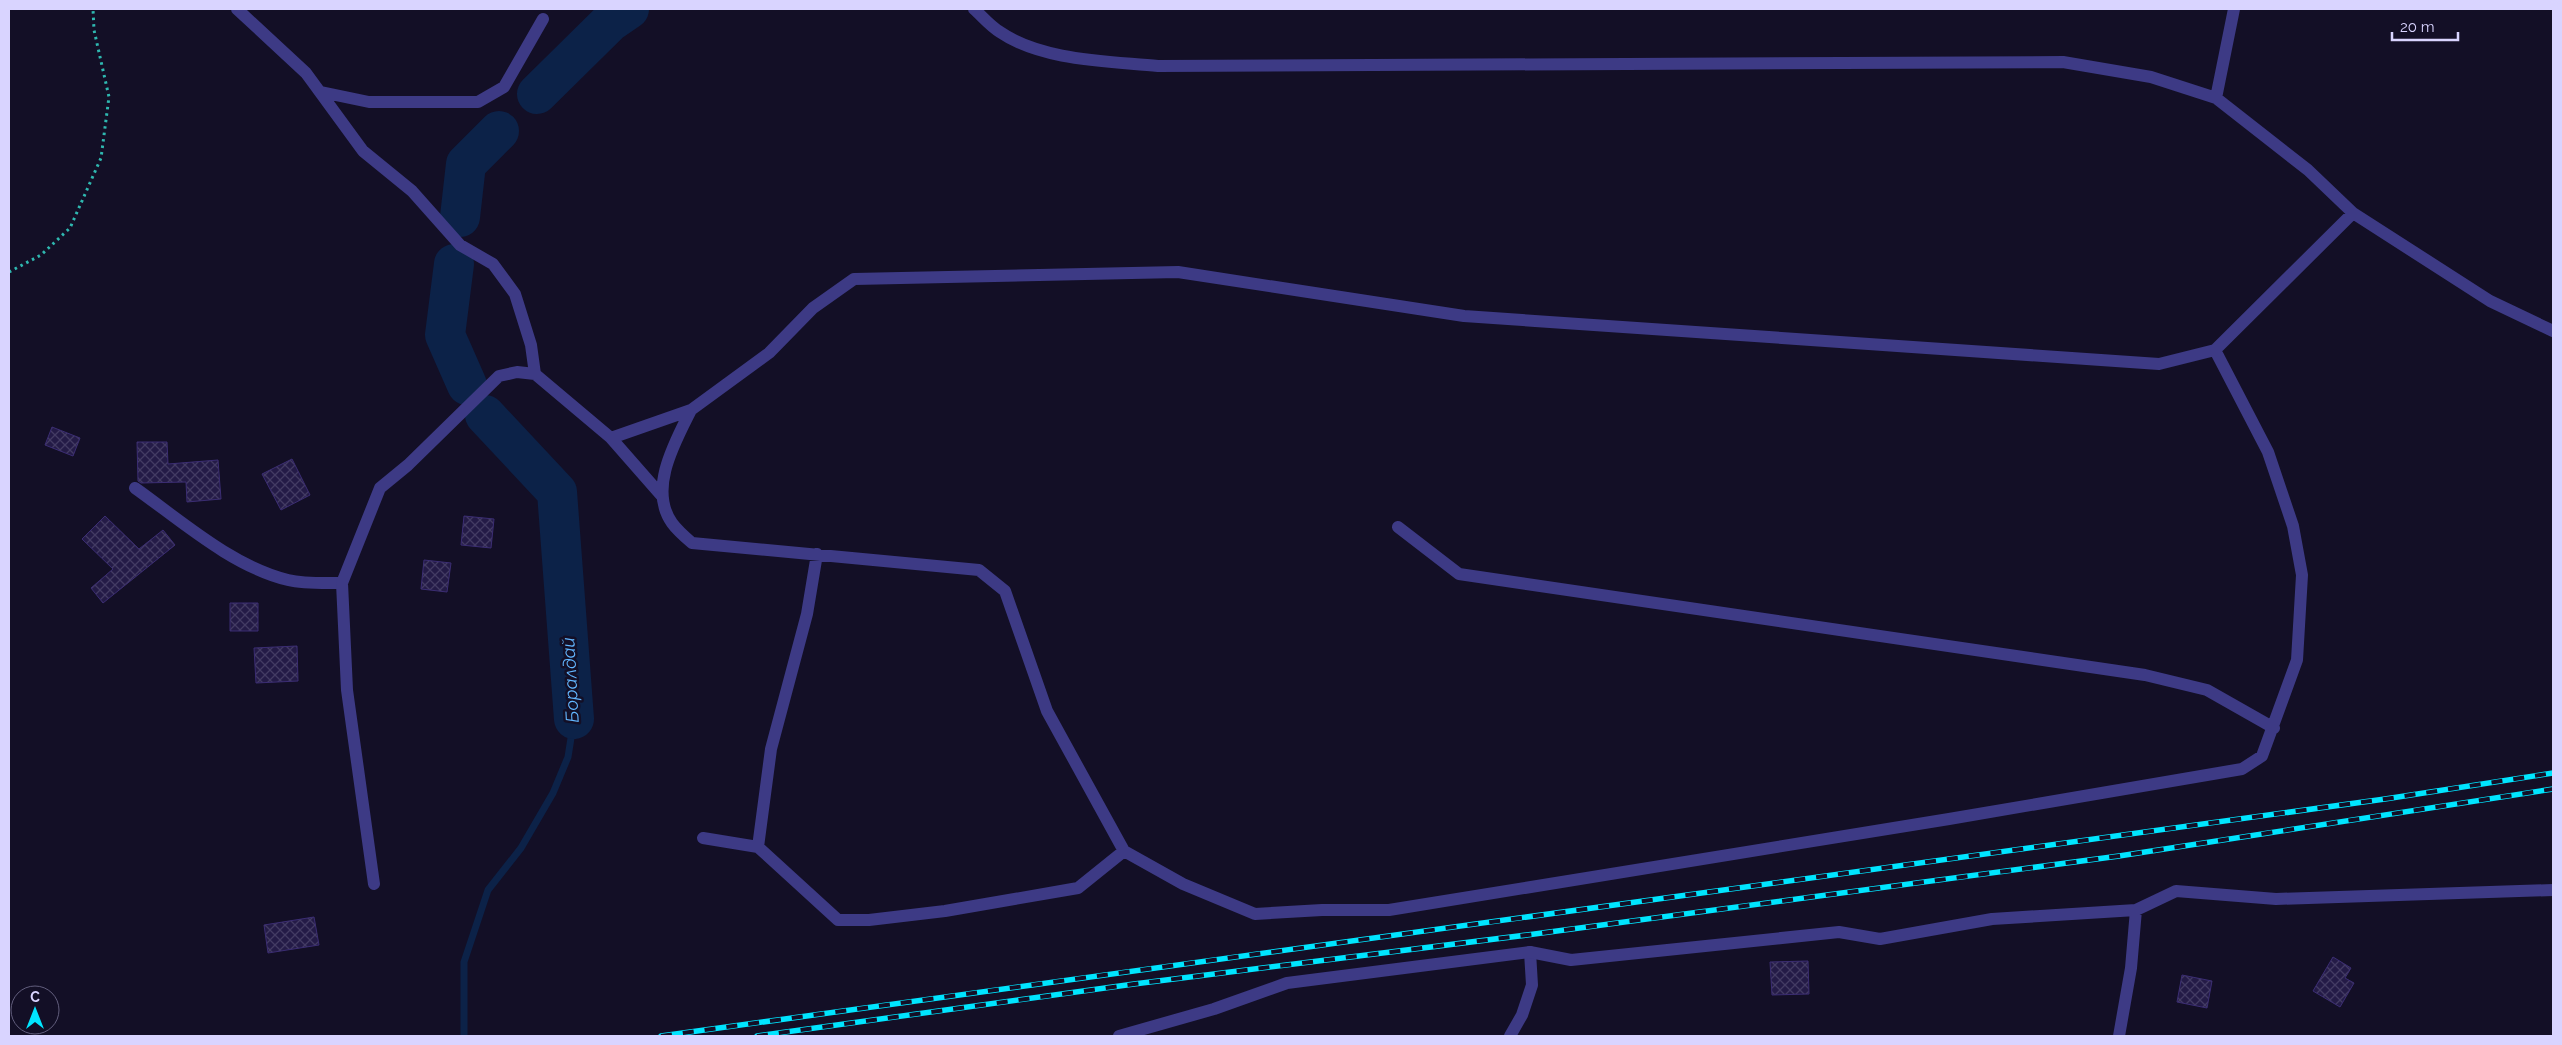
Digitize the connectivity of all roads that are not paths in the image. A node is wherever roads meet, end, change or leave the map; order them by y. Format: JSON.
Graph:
{"nodes":[{"id":1,"x":237,"y":9,"type":"edge"},
{"id":2,"x":974,"y":9,"type":"edge"},
{"id":3,"x":2234,"y":9,"type":"edge"},
{"id":4,"x":543,"y":19,"type":"dead end"},
{"id":5,"x":321,"y":92,"type":"junction"},
{"id":6,"x":2216,"y":98,"type":"junction"},
{"id":7,"x":2353,"y":213,"type":"junction"},
{"id":8,"x":2553,"y":331,"type":"edge"},
{"id":9,"x":2215,"y":350,"type":"junction"},
{"id":10,"x":535,"y":374,"type":"junction"},
{"id":11,"x":691,"y":410,"type":"junction"},
{"id":12,"x":611,"y":438,"type":"junction"},
{"id":13,"x":134,"y":488,"type":"dead end"},
{"id":14,"x":661,"y":495,"type":"junction"},
{"id":15,"x":1398,"y":527,"type":"dead end"},
{"id":16,"x":817,"y":554,"type":"junction"},
{"id":17,"x":342,"y":584,"type":"junction"},
{"id":18,"x":2274,"y":728,"type":"junction"},
{"id":19,"x":703,"y":838,"type":"dead end"},
{"id":20,"x":758,"y":847,"type":"junction"},
{"id":21,"x":1124,"y":851,"type":"junction"},
{"id":22,"x":374,"y":884,"type":"dead end"},
{"id":23,"x":2553,"y":890,"type":"edge"},
{"id":24,"x":2136,"y":910,"type":"junction"},
{"id":25,"x":1530,"y":952,"type":"junction"},
{"id":26,"x":1119,"y":1036,"type":"edge"},
{"id":27,"x":1510,"y":1036,"type":"edge"},
{"id":28,"x":2119,"y":1036,"type":"edge"}],
"edges":[{"from":1,"to":5,"type":"street"},
{"from":2,"to":6,"type":"street"},
{"from":3,"to":6,"type":"street"},
{"from":4,"to":5,"type":"street"},
{"from":5,"to":10,"type":"street"},
{"from":6,"to":7,"type":"street"},
{"from":7,"to":8,"type":"street"},
{"from":7,"to":9,"type":"street"},
{"from":9,"to":11,"type":"street"},
{"from":9,"to":18,"type":"street"},
{"from":10,"to":12,"type":"street"},
{"from":10,"to":17,"type":"street"},
{"from":11,"to":12,"type":"street"},
{"from":11,"to":14,"type":"street"},
{"from":12,"to":14,"type":"street"},
{"from":13,"to":17,"type":"street"},
{"from":14,"to":16,"type":"street"},
{"from":15,"to":18,"type":"street"},
{"from":16,"to":20,"type":"street"},
{"from":16,"to":21,"type":"street"},
{"from":17,"to":22,"type":"street"},
{"from":18,"to":21,"type":"street"},
{"from":19,"to":20,"type":"street"},
{"from":20,"to":21,"type":"street"},
{"from":23,"to":24,"type":"street"},
{"from":24,"to":25,"type":"street"},
{"from":24,"to":28,"type":"street"},
{"from":25,"to":26,"type":"street"},
{"from":25,"to":27,"type":"street"}]}
